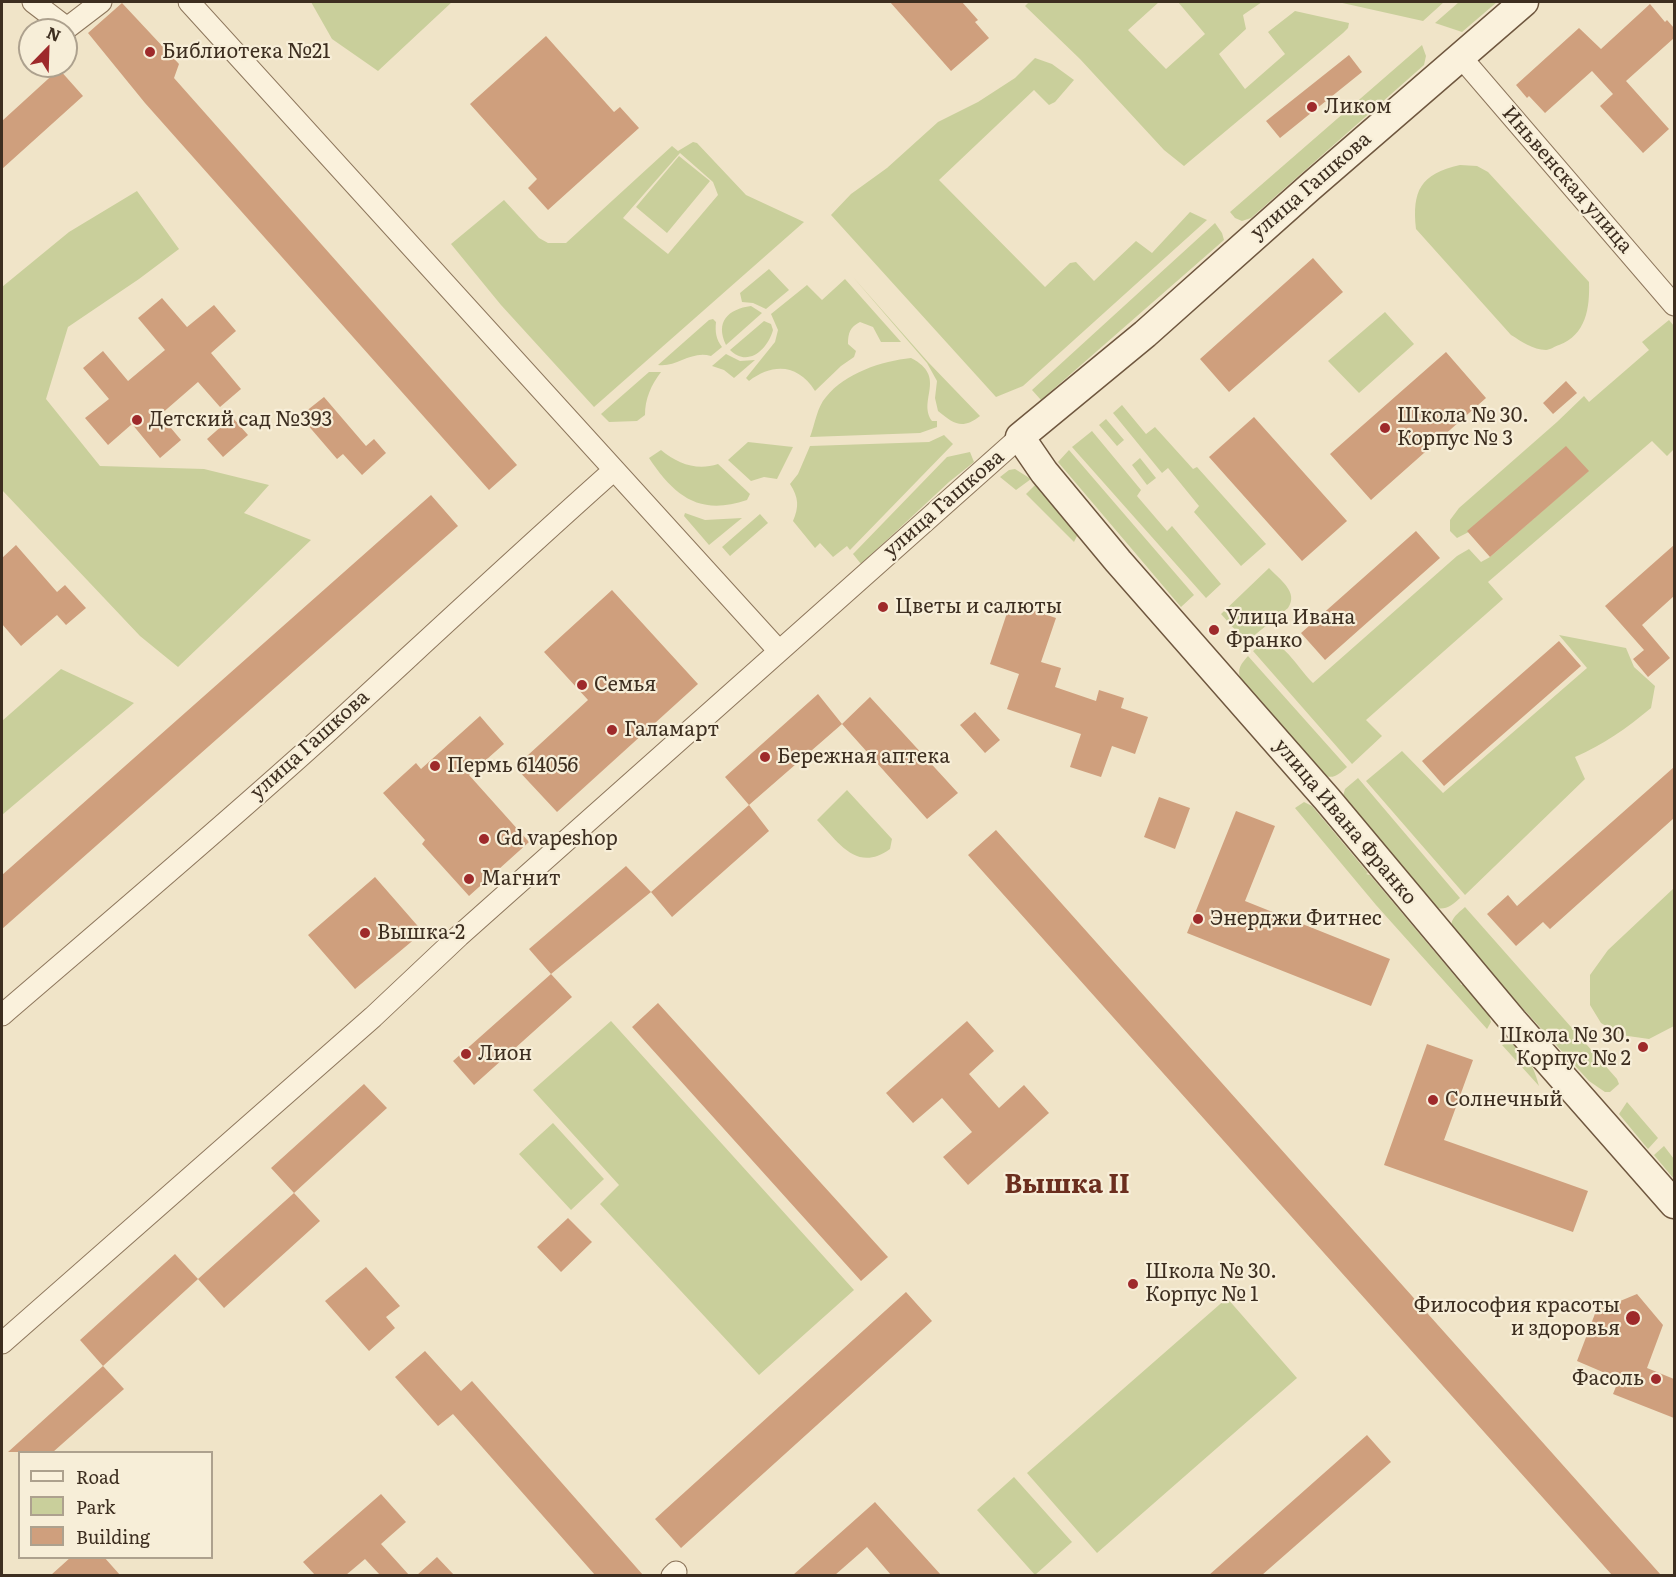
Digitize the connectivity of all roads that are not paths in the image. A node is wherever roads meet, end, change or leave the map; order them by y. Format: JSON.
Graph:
{"nodes":[{"id":1,"x":33,"y":2,"type":"edge"},
{"id":2,"x":101,"y":2,"type":"edge"},
{"id":3,"x":189,"y":2,"type":"edge"},
{"id":4,"x":1524,"y":2,"type":"edge"},
{"id":5,"x":1460,"y":56,"type":"junction"},
{"id":6,"x":1674,"y":305,"type":"edge"},
{"id":7,"x":1020,"y":437,"type":"junction"},
{"id":8,"x":614,"y":470,"type":"junction"},
{"id":9,"x":779,"y":651,"type":"junction"},
{"id":10,"x":2,"y":1015,"type":"edge"},
{"id":11,"x":1674,"y":1204,"type":"edge"},
{"id":12,"x":2,"y":1343,"type":"edge"}],
"edges":[{"from":1,"to":2,"type":"street"},
{"from":3,"to":8,"type":"street"},
{"from":4,"to":5,"type":"street","name":"улица Гашкова"},
{"from":5,"to":6,"type":"street","name":"Иньвенская улица"},
{"from":5,"to":7,"type":"street","name":"улица Гашкова"},
{"from":7,"to":9,"type":"street","name":"улица Гашкова"},
{"from":7,"to":11,"type":"street","name":"улица Ивана Франко"},
{"from":8,"to":9,"type":"street"},
{"from":8,"to":10,"type":"street","name":"улица Гашкова"},
{"from":9,"to":12,"type":"street","name":"улица Гашкова"}]}
